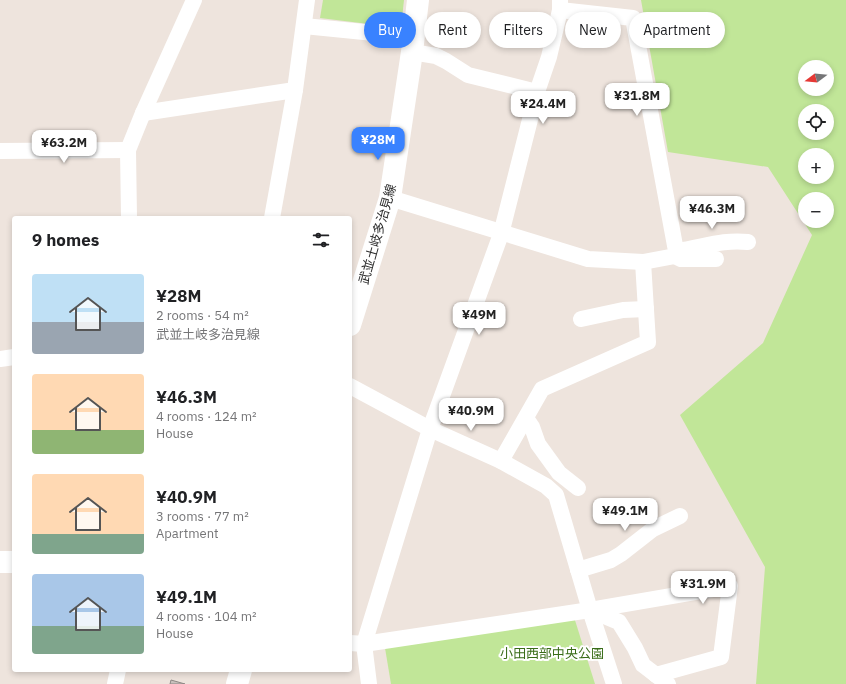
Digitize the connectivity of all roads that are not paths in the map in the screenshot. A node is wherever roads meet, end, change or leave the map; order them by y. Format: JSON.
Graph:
{"nodes":[{"id":1,"x":194,"y":0,"type":"edge"},
{"id":2,"x":307,"y":0,"type":"edge"},
{"id":3,"x":418,"y":0,"type":"edge"},
{"id":4,"x":560,"y":5,"type":"edge"},
{"id":5,"x":416,"y":18,"type":"edge"},
{"id":6,"x":304,"y":26,"type":"junction"},
{"id":7,"x":364,"y":36,"type":"edge"},
{"id":8,"x":416,"y":46,"type":"edge"},
{"id":9,"x":412,"y":48,"type":"edge"},
{"id":10,"x":295,"y":90,"type":"junction"},
{"id":11,"x":537,"y":92,"type":"junction"},
{"id":12,"x":143,"y":113,"type":"junction"},
{"id":13,"x":128,"y":150,"type":"junction"},
{"id":14,"x":0,"y":151,"type":"edge"},
{"id":15,"x":390,"y":198,"type":"junction"},
{"id":16,"x":129,"y":216,"type":"edge"},
{"id":17,"x":272,"y":216,"type":"edge"},
{"id":18,"x":501,"y":234,"type":"junction"},
{"id":19,"x":748,"y":242,"type":"dead end"},
{"id":20,"x":675,"y":253,"type":"junction"},
{"id":21,"x":716,"y":259,"type":"dead end"},
{"id":22,"x":643,"y":262,"type":"junction"},
{"id":23,"x":646,"y":309,"type":"junction"},
{"id":24,"x":352,"y":319,"type":"edge"},
{"id":25,"x":581,"y":319,"type":"dead end"},
{"id":26,"x":12,"y":357,"type":"edge"},
{"id":27,"x":0,"y":359,"type":"edge"},
{"id":28,"x":352,"y":387,"type":"edge"},
{"id":29,"x":526,"y":418,"type":"junction"},
{"id":30,"x":430,"y":429,"type":"junction"},
{"id":31,"x":501,"y":461,"type":"junction"},
{"id":32,"x":578,"y":488,"type":"dead end"},
{"id":33,"x":680,"y":516,"type":"dead end"},
{"id":34,"x":0,"y":562,"type":"edge"},
{"id":35,"x":12,"y":562,"type":"edge"},
{"id":36,"x":578,"y":570,"type":"junction"},
{"id":37,"x":590,"y":610,"type":"junction"},
{"id":38,"x":357,"y":644,"type":"edge"},
{"id":39,"x":118,"y":672,"type":"edge"},
{"id":40,"x":241,"y":672,"type":"edge"},
{"id":41,"x":662,"y":680,"type":"edge"},
{"id":42,"x":115,"y":684,"type":"edge"},
{"id":43,"x":237,"y":684,"type":"edge"},
{"id":44,"x":369,"y":684,"type":"edge"},
{"id":45,"x":614,"y":684,"type":"edge"}],
"edges":[{"from":1,"to":12,"type":"street"},
{"from":2,"to":6,"type":"street"},
{"from":3,"to":5,"type":"main road","name":"武並土岐多治見線"},
{"from":4,"to":11,"type":"street"},
{"from":4,"to":20,"type":"street"},
{"from":6,"to":7,"type":"street"},
{"from":6,"to":10,"type":"street"},
{"from":8,"to":11,"type":"street"},
{"from":9,"to":15,"type":"main road","name":"武並土岐多治見線"},
{"from":10,"to":12,"type":"street"},
{"from":10,"to":17,"type":"street"},
{"from":11,"to":18,"type":"street"},
{"from":12,"to":13,"type":"street"},
{"from":13,"to":14,"type":"street"},
{"from":13,"to":16,"type":"street"},
{"from":15,"to":18,"type":"street"},
{"from":15,"to":24,"type":"main road","name":"武並土岐多治見線"},
{"from":18,"to":22,"type":"street"},
{"from":18,"to":30,"type":"street"},
{"from":19,"to":20,"type":"street"},
{"from":20,"to":21,"type":"street"},
{"from":20,"to":22,"type":"street"},
{"from":22,"to":23,"type":"street"},
{"from":23,"to":25,"type":"street"},
{"from":23,"to":29,"type":"street"},
{"from":26,"to":27,"type":"street"},
{"from":28,"to":30,"type":"street"},
{"from":29,"to":31,"type":"street"},
{"from":29,"to":32,"type":"street"},
{"from":30,"to":31,"type":"street"},
{"from":30,"to":38,"type":"street"},
{"from":31,"to":36,"type":"street"},
{"from":33,"to":36,"type":"street"},
{"from":34,"to":35,"type":"main road"},
{"from":36,"to":37,"type":"street"},
{"from":37,"to":38,"type":"street"},
{"from":37,"to":41,"type":"street"},
{"from":37,"to":41,"type":"street"},
{"from":37,"to":45,"type":"street"},
{"from":38,"to":44,"type":"street"},
{"from":39,"to":42,"type":"street"},
{"from":40,"to":43,"type":"main road"}]}
